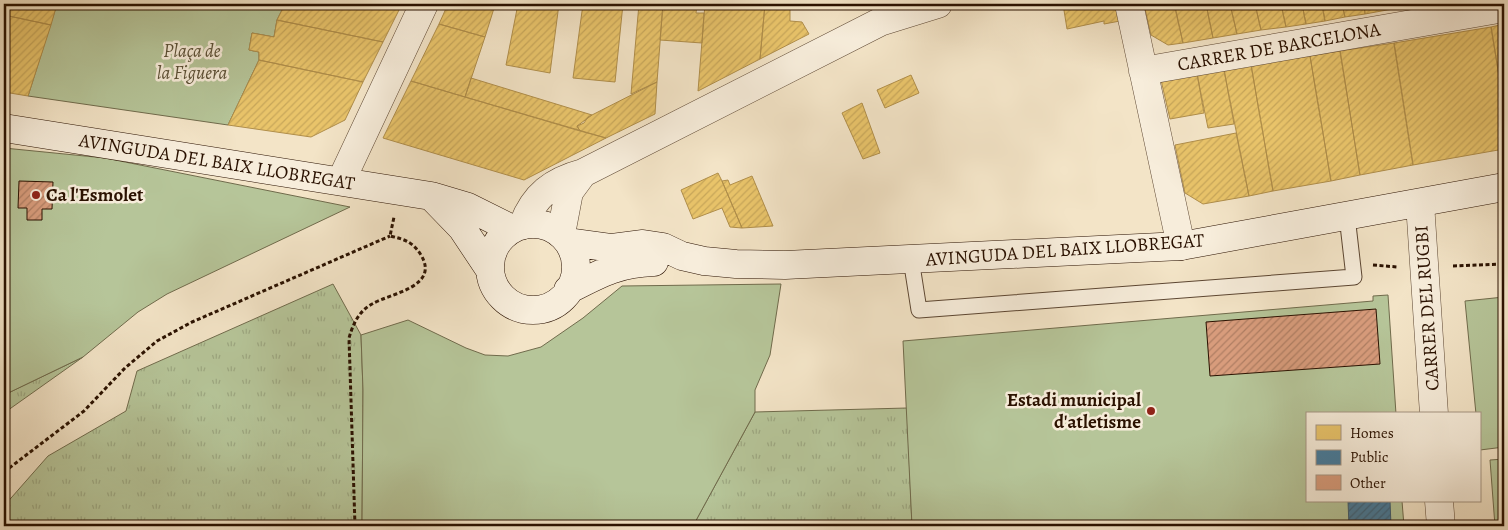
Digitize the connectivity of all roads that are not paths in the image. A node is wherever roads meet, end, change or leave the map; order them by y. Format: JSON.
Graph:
{"nodes":[{"id":1,"x":424,"y":4,"type":"edge"},
{"id":2,"x":903,"y":4,"type":"edge"},
{"id":3,"x":938,"y":4,"type":"edge"},
{"id":4,"x":1129,"y":4,"type":"edge"},
{"id":5,"x":1504,"y":8,"type":"edge"},
{"id":6,"x":880,"y":22,"type":"junction"},
{"id":7,"x":1143,"y":71,"type":"junction"},
{"id":8,"x":4,"y":128,"type":"edge"},
{"id":9,"x":583,"y":173,"type":"junction"},
{"id":10,"x":341,"y":181,"type":"junction"},
{"id":11,"x":1504,"y":187,"type":"edge"},
{"id":12,"x":431,"y":196,"type":"junction"},
{"id":13,"x":1420,"y":203,"type":"junction"},
{"id":14,"x":1347,"y":216,"type":"junction"},
{"id":15,"x":518,"y":227,"type":"junction"},
{"id":16,"x":564,"y":238,"type":"junction"},
{"id":17,"x":1181,"y":246,"type":"junction"},
{"id":18,"x":682,"y":256,"type":"junction"},
{"id":19,"x":911,"y":259,"type":"junction"},
{"id":20,"x":490,"y":270,"type":"junction"},
{"id":21,"x":568,"y":290,"type":"junction"},
{"id":22,"x":1434,"y":412,"type":"edge"},
{"id":23,"x":1439,"y":502,"type":"edge"},
{"id":24,"x":1441,"y":526,"type":"edge"}],
"edges":[{"from":1,"to":10,"type":"main road"},
{"from":2,"to":6,"type":"main road"},
{"from":3,"to":6,"type":"main road"},
{"from":4,"to":7,"type":"main road"},
{"from":5,"to":7,"type":"main road","name":"CARRER DE BARCELONA"},
{"from":6,"to":9,"type":"main road"},
{"from":7,"to":17,"type":"main road"},
{"from":8,"to":10,"type":"main road","name":"AVINGUDA DEL BAIX LLOBREGAT"},
{"from":9,"to":15,"type":"main road"},
{"from":9,"to":16,"type":"main road"},
{"from":10,"to":12,"type":"main road","name":"AVINGUDA DEL BAIX LLOBREGAT"},
{"from":11,"to":13,"type":"main road","name":"AVINGUDA DEL BAIX LLOBREGAT"},
{"from":12,"to":15,"type":"main road","name":"AVINGUDA DEL BAIX LLOBREGAT"},
{"from":12,"to":20,"type":"main road"},
{"from":13,"to":14,"type":"main road","name":"AVINGUDA DEL BAIX LLOBREGAT"},
{"from":13,"to":22,"type":"main road","name":"CARRER DEL RUGBI"},
{"from":14,"to":17,"type":"main road","name":"AVINGUDA DEL BAIX LLOBREGAT"},
{"from":14,"to":19,"type":"lane"},
{"from":15,"to":16,"type":"main road"},
{"from":15,"to":20,"type":"main road"},
{"from":16,"to":18,"type":"main road","name":"AVINGUDA DEL BAIX LLOBREGAT"},
{"from":16,"to":21,"type":"main road"},
{"from":17,"to":19,"type":"main road","name":"AVINGUDA DEL BAIX LLOBREGAT"},
{"from":18,"to":19,"type":"main road","name":"AVINGUDA DEL BAIX LLOBREGAT"},
{"from":18,"to":21,"type":"main road","name":"AVINGUDA DEL BAIX LLOBREGAT"},
{"from":20,"to":21,"type":"main road"},
{"from":23,"to":24,"type":"main road"}]}
